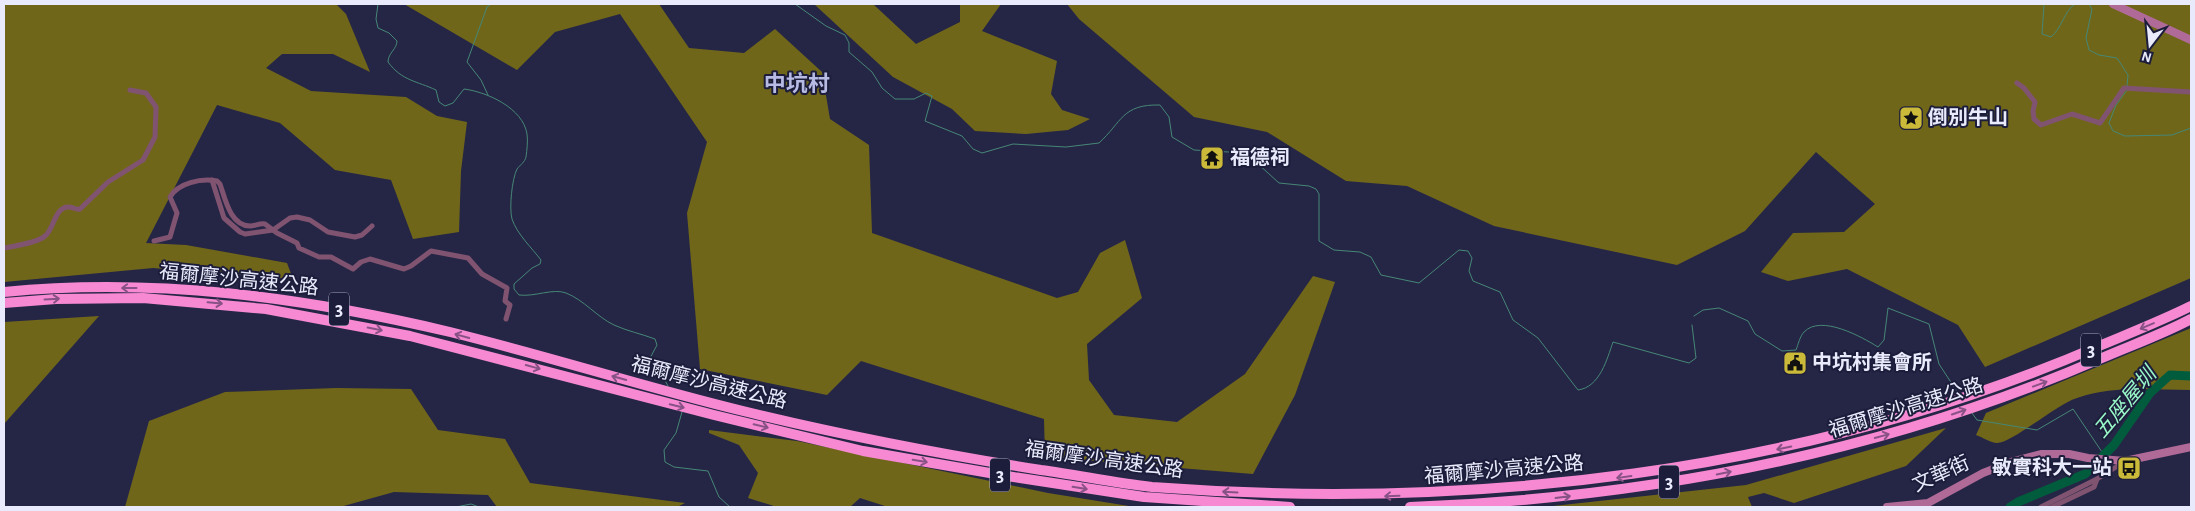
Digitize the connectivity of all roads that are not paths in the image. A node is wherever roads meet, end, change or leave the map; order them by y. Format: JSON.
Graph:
{"nodes":[{"id":1,"x":2113,"y":4,"type":"edge"},
{"id":2,"x":2191,"y":40,"type":"edge"},
{"id":3,"x":2017,"y":83,"type":"dead end"},
{"id":4,"x":130,"y":90,"type":"dead end"},
{"id":5,"x":2191,"y":92,"type":"edge"},
{"id":6,"x":212,"y":180,"type":"junction"},
{"id":7,"x":372,"y":226,"type":"dead end"},
{"id":8,"x":273,"y":230,"type":"junction"},
{"id":9,"x":154,"y":241,"type":"dead end"},
{"id":10,"x":4,"y":248,"type":"edge"},
{"id":11,"x":4,"y":292,"type":"edge"},
{"id":12,"x":4,"y":303,"type":"edge"},
{"id":13,"x":2191,"y":306,"type":"edge"},
{"id":14,"x":506,"y":319,"type":"dead end"},
{"id":15,"x":2191,"y":319,"type":"edge"},
{"id":16,"x":2191,"y":447,"type":"edge"},
{"id":17,"x":2125,"y":461,"type":"junction"},
{"id":18,"x":2097,"y":479,"type":"junction"},
{"id":19,"x":1290,"y":507,"type":"edge"},
{"id":20,"x":1410,"y":507,"type":"edge"},
{"id":21,"x":1887,"y":507,"type":"edge"},
{"id":22,"x":2041,"y":507,"type":"edge"},
{"id":23,"x":2052,"y":507,"type":"edge"}],
"edges":[{"from":1,"to":2,"type":"street"},
{"from":3,"to":5,"type":"street"},
{"from":4,"to":10,"type":"street"},
{"from":6,"to":8,"type":"street"},
{"from":6,"to":8,"type":"street"},
{"from":6,"to":9,"type":"street"},
{"from":7,"to":8,"type":"street"},
{"from":8,"to":14,"type":"street"},
{"from":13,"to":11,"type":"highway","name":"福爾摩沙高速公路","number":"3","one_way":true},
{"from":12,"to":19,"type":"highway","name":"福爾摩沙高速公路","number":"3","one_way":true},
{"from":20,"to":15,"type":"highway","name":"福爾摩沙高速公路","number":"3","one_way":true},
{"from":16,"to":17,"type":"street","name":"文華街"},
{"from":17,"to":18,"type":"street"},
{"from":17,"to":21,"type":"street","name":"文華街"},
{"from":18,"to":22,"type":"street"},
{"from":18,"to":23,"type":"street"}]}
